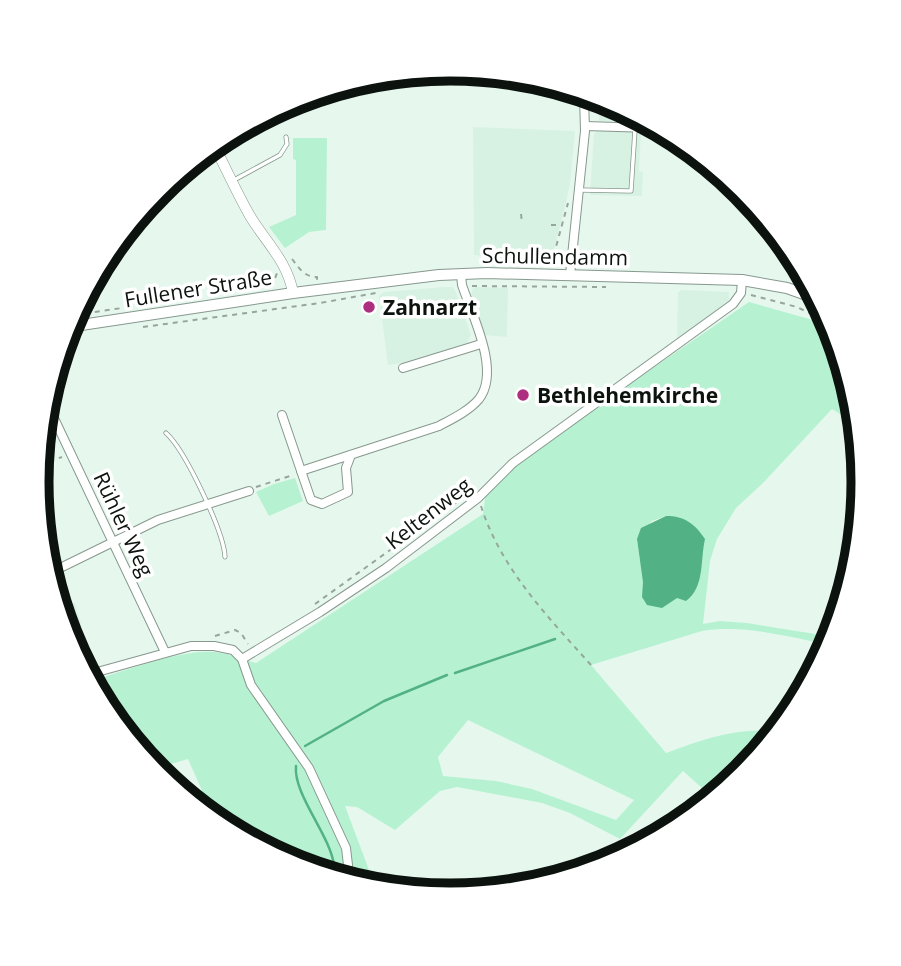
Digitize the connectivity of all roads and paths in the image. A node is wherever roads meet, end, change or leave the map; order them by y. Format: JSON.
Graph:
{"nodes":[{"id":1,"x":584,"y":104,"type":"edge"},
{"id":2,"x":584,"y":126,"type":"junction"},
{"id":3,"x":635,"y":128,"type":"joint"},
{"id":4,"x":286,"y":137,"type":"dead end"},
{"id":5,"x":219,"y":155,"type":"edge"},
{"id":6,"x":232,"y":181,"type":"junction"},
{"id":7,"x":580,"y":190,"type":"junction"},
{"id":8,"x":571,"y":194,"type":"dead end"},
{"id":9,"x":521,"y":214,"type":"dead end"},
{"id":10,"x":522,"y":223,"type":"dead end"},
{"id":11,"x":551,"y":225,"type":"dead end"},
{"id":12,"x":562,"y":225,"type":"junction"},
{"id":13,"x":295,"y":264,"type":"dead end"},
{"id":14,"x":275,"y":268,"type":"dead end"},
{"id":15,"x":550,"y":275,"type":"junction"},
{"id":16,"x":570,"y":275,"type":"junction"},
{"id":17,"x":317,"y":277,"type":"dead end"},
{"id":18,"x":462,"y":279,"type":"junction"},
{"id":19,"x":742,"y":280,"type":"junction"},
{"id":20,"x":269,"y":287,"type":"dead end"},
{"id":21,"x":293,"y":293,"type":"junction"},
{"id":22,"x":741,"y":293,"type":"junction"},
{"id":23,"x":805,"y":294,"type":"edge"},
{"id":24,"x":320,"y":303,"type":"dead end"},
{"id":25,"x":816,"y":316,"type":"edge"},
{"id":26,"x":82,"y":325,"type":"edge"},
{"id":27,"x":136,"y":328,"type":"dead end"},
{"id":28,"x":481,"y":344,"type":"junction"},
{"id":29,"x":403,"y":368,"type":"dead end"},
{"id":30,"x":282,"y":415,"type":"dead end"},
{"id":31,"x":54,"y":419,"type":"edge"},
{"id":32,"x":166,"y":433,"type":"dead end"},
{"id":33,"x":71,"y":453,"type":"junction"},
{"id":34,"x":351,"y":455,"type":"junction"},
{"id":35,"x":50,"y":461,"type":"edge"},
{"id":36,"x":301,"y":471,"type":"junction"},
{"id":37,"x":248,"y":491,"type":"joint"},
{"id":38,"x":465,"y":496,"type":"dead end"},
{"id":39,"x":478,"y":498,"type":"junction"},
{"id":40,"x":207,"y":505,"type":"junction"},
{"id":41,"x":113,"y":541,"type":"junction"},
{"id":42,"x":225,"y":557,"type":"dead end"},
{"id":43,"x":59,"y":569,"type":"edge"},
{"id":44,"x":310,"y":607,"type":"dead end"},
{"id":45,"x":209,"y":638,"type":"dead end"},
{"id":46,"x":165,"y":652,"type":"junction"},
{"id":47,"x":254,"y":652,"type":"junction"},
{"id":48,"x":242,"y":659,"type":"junction"},
{"id":49,"x":591,"y":665,"type":"dead end"},
{"id":50,"x":96,"y":672,"type":"edge"},
{"id":51,"x":346,"y":871,"type":"edge"}],
"edges":[{"from":1,"to":2,"type":"street"},
{"from":2,"to":3,"type":"street"},
{"from":2,"to":7,"type":"street"},
{"from":3,"to":7,"type":"lane"},
{"from":4,"to":6,"type":"lane"},
{"from":5,"to":6,"type":"street"},
{"from":6,"to":21,"type":"street"},
{"from":7,"to":16,"type":"street"},
{"from":8,"to":12,"type":"path"},
{"from":9,"to":10,"type":"path"},
{"from":11,"to":12,"type":"path"},
{"from":12,"to":15,"type":"path"},
{"from":13,"to":17,"type":"path"},
{"from":14,"to":20,"type":"path"},
{"from":15,"to":16,"type":"main road","name":"Schullendamm"},
{"from":15,"to":18,"type":"main road","name":"Schullendamm"},
{"from":15,"to":18,"type":"path"},
{"from":16,"to":19,"type":"main road","name":"Schullendamm"},
{"from":18,"to":21,"type":"main road","name":"Schullendamm"},
{"from":18,"to":28,"type":"street"},
{"from":19,"to":22,"type":"street"},
{"from":19,"to":23,"type":"main road","name":"Schullendamm"},
{"from":21,"to":26,"type":"main road","name":"Fullener Straße"},
{"from":22,"to":25,"type":"path"},
{"from":22,"to":39,"type":"street","name":"Keltenweg"},
{"from":24,"to":27,"type":"path"},
{"from":28,"to":29,"type":"street"},
{"from":28,"to":34,"type":"street"},
{"from":30,"to":36,"type":"street"},
{"from":31,"to":33,"type":"street","name":"Rühler Weg"},
{"from":32,"to":40,"type":"lane"},
{"from":33,"to":35,"type":"path"},
{"from":33,"to":41,"type":"street","name":"Rühler Weg"},
{"from":34,"to":36,"type":"street"},
{"from":34,"to":36,"type":"street"},
{"from":36,"to":37,"type":"path"},
{"from":37,"to":40,"type":"street"},
{"from":38,"to":44,"type":"path"},
{"from":39,"to":47,"type":"street","name":"Keltenweg"},
{"from":39,"to":49,"type":"path"},
{"from":40,"to":41,"type":"street"},
{"from":40,"to":42,"type":"lane"},
{"from":41,"to":43,"type":"street"},
{"from":41,"to":46,"type":"street","name":"Rühler Weg"},
{"from":45,"to":47,"type":"path"},
{"from":46,"to":48,"type":"street"},
{"from":46,"to":50,"type":"street"},
{"from":47,"to":48,"type":"street","name":"Keltenweg"},
{"from":48,"to":51,"type":"street"}]}
